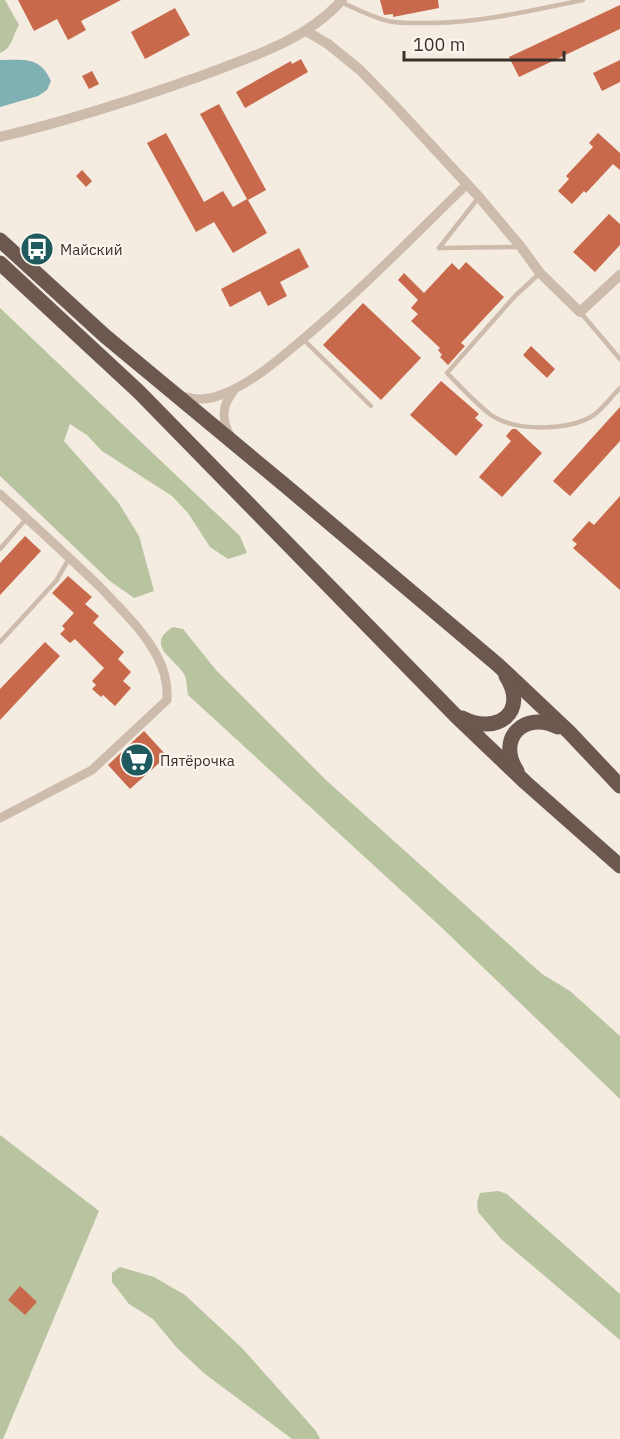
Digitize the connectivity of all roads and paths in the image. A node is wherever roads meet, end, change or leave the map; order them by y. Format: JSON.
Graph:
{"nodes":[{"id":1,"x":583,"y":0,"type":"edge"},
{"id":2,"x":342,"y":1,"type":"edge"},
{"id":3,"x":306,"y":31,"type":"junction"},
{"id":4,"x":0,"y":137,"type":"edge"},
{"id":5,"x":467,"y":184,"type":"junction"},
{"id":6,"x":478,"y":197,"type":"junction"},
{"id":7,"x":0,"y":240,"type":"edge"},
{"id":8,"x":521,"y":247,"type":"junction"},
{"id":9,"x":0,"y":262,"type":"edge"},
{"id":10,"x":540,"y":273,"type":"junction"},
{"id":11,"x":620,"y":275,"type":"edge"},
{"id":12,"x":580,"y":312,"type":"junction"},
{"id":13,"x":303,"y":339,"type":"junction"},
{"id":14,"x":620,"y":359,"type":"edge"},
{"id":15,"x":165,"y":387,"type":"junction"},
{"id":16,"x":236,"y":388,"type":"junction"},
{"id":17,"x":620,"y":388,"type":"edge"},
{"id":18,"x":371,"y":406,"type":"dead end"},
{"id":19,"x":237,"y":446,"type":"junction"},
{"id":20,"x":0,"y":494,"type":"edge"},
{"id":21,"x":27,"y":518,"type":"junction"},
{"id":22,"x":0,"y":549,"type":"edge"},
{"id":23,"x":70,"y":557,"type":"junction"},
{"id":24,"x":0,"y":642,"type":"edge"},
{"id":25,"x":498,"y":665,"type":"junction"},
{"id":26,"x":456,"y":716,"type":"junction"},
{"id":27,"x":569,"y":732,"type":"junction"},
{"id":28,"x":525,"y":782,"type":"junction"},
{"id":29,"x":620,"y":786,"type":"edge"},
{"id":30,"x":0,"y":818,"type":"edge"},
{"id":31,"x":620,"y":866,"type":"edge"}],
"edges":[{"from":1,"to":2,"type":"lane"},
{"from":2,"to":3,"type":"street"},
{"from":3,"to":4,"type":"street"},
{"from":3,"to":5,"type":"street"},
{"from":5,"to":6,"type":"street"},
{"from":5,"to":13,"type":"street"},
{"from":6,"to":8,"type":"street"},
{"from":6,"to":8,"type":"lane"},
{"from":7,"to":15,"type":"highway"},
{"from":8,"to":10,"type":"street"},
{"from":9,"to":26,"type":"highway"},
{"from":10,"to":12,"type":"street"},
{"from":10,"to":17,"type":"lane"},
{"from":11,"to":12,"type":"street"},
{"from":12,"to":14,"type":"lane"},
{"from":13,"to":16,"type":"street"},
{"from":13,"to":18,"type":"lane"},
{"from":15,"to":16,"type":"street"},
{"from":15,"to":19,"type":"highway"},
{"from":16,"to":19,"type":"street"},
{"from":19,"to":25,"type":"highway"},
{"from":20,"to":21,"type":"street"},
{"from":21,"to":22,"type":"lane"},
{"from":21,"to":23,"type":"street"},
{"from":23,"to":24,"type":"lane"},
{"from":23,"to":30,"type":"street"},
{"from":25,"to":26,"type":"highway"},
{"from":25,"to":27,"type":"highway"},
{"from":26,"to":28,"type":"highway"},
{"from":27,"to":28,"type":"highway"},
{"from":27,"to":29,"type":"highway"},
{"from":28,"to":31,"type":"highway"}]}
